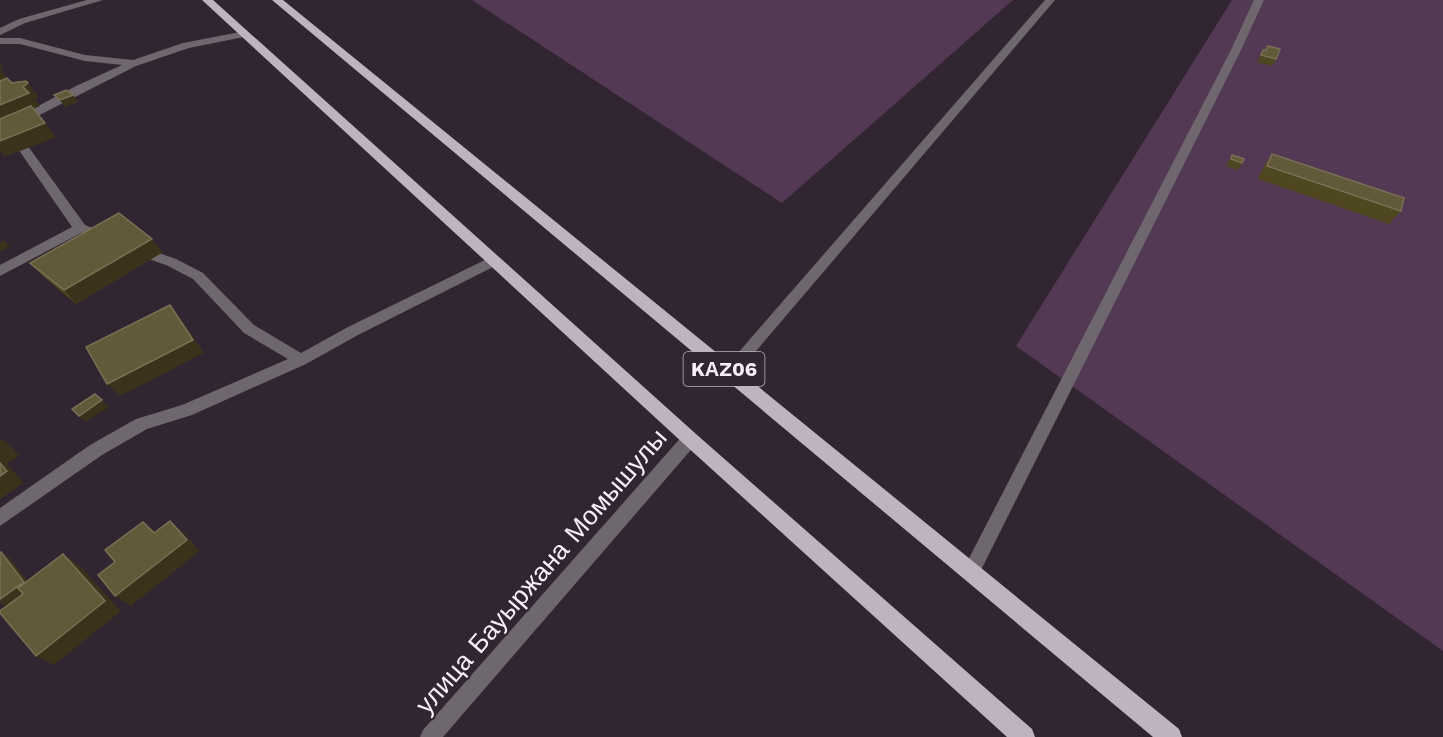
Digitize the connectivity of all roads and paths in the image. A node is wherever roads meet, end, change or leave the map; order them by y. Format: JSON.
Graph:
{"nodes":[{"id":1,"x":98,"y":0,"type":"edge"},
{"id":2,"x":207,"y":0,"type":"edge"},
{"id":3,"x":277,"y":0,"type":"edge"},
{"id":4,"x":1050,"y":0,"type":"edge"},
{"id":5,"x":1259,"y":0,"type":"edge"},
{"id":6,"x":0,"y":32,"type":"edge"},
{"id":7,"x":244,"y":34,"type":"junction"},
{"id":8,"x":0,"y":41,"type":"edge"},
{"id":9,"x":134,"y":63,"type":"junction"},
{"id":10,"x":4,"y":129,"type":"edge"},
{"id":11,"x":80,"y":228,"type":"junction"},
{"id":12,"x":494,"y":261,"type":"junction"},
{"id":13,"x":0,"y":271,"type":"edge"},
{"id":14,"x":301,"y":360,"type":"junction"},
{"id":15,"x":729,"y":373,"type":"junction"},
{"id":16,"x":690,"y":439,"type":"junction"},
{"id":17,"x":0,"y":518,"type":"edge"},
{"id":18,"x":971,"y":572,"type":"junction"},
{"id":19,"x":430,"y":737,"type":"edge"},
{"id":20,"x":1024,"y":737,"type":"edge"},
{"id":21,"x":1171,"y":737,"type":"edge"}],
"edges":[{"from":1,"to":6,"type":"street"},
{"from":2,"to":7,"type":"highway"},
{"from":3,"to":15,"type":"highway","number":"KАZ06"},
{"from":4,"to":15,"type":"street"},
{"from":5,"to":18,"type":"street"},
{"from":7,"to":9,"type":"street"},
{"from":7,"to":12,"type":"highway"},
{"from":8,"to":9,"type":"street"},
{"from":9,"to":10,"type":"street"},
{"from":10,"to":11,"type":"street"},
{"from":11,"to":13,"type":"street"},
{"from":11,"to":14,"type":"street"},
{"from":12,"to":14,"type":"street"},
{"from":12,"to":16,"type":"highway"},
{"from":14,"to":17,"type":"street"},
{"from":15,"to":18,"type":"highway","number":"KАZ06"},
{"from":16,"to":19,"type":"street","name":"улица Бауыржана Момышулы"},
{"from":16,"to":20,"type":"highway"},
{"from":18,"to":21,"type":"highway","number":"KАZ06"}]}
